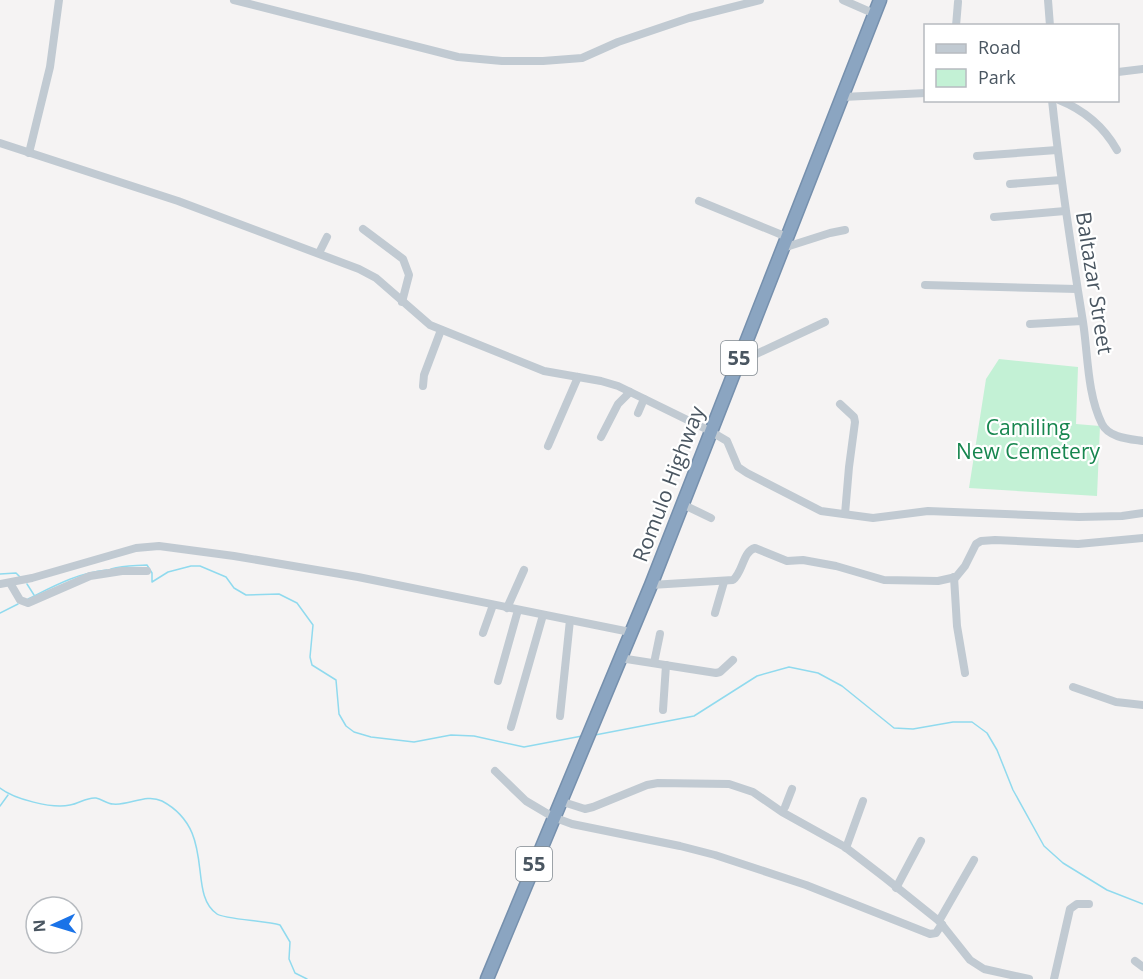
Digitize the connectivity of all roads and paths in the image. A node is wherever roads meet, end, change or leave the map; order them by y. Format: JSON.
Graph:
{"nodes":[{"id":1,"x":58,"y":0,"type":"edge"},
{"id":2,"x":234,"y":0,"type":"edge"},
{"id":3,"x":760,"y":0,"type":"edge"},
{"id":4,"x":843,"y":0,"type":"edge"},
{"id":5,"x":880,"y":0,"type":"edge"},
{"id":6,"x":1048,"y":0,"type":"edge"},
{"id":7,"x":958,"y":2,"type":"dead end"},
{"id":8,"x":875,"y":14,"type":"junction"},
{"id":9,"x":956,"y":24,"type":"edge"},
{"id":10,"x":1050,"y":24,"type":"edge"},
{"id":11,"x":1143,"y":69,"type":"edge"},
{"id":12,"x":1119,"y":72,"type":"edge"},
{"id":13,"x":924,"y":93,"type":"edge"},
{"id":14,"x":843,"y":97,"type":"junction"},
{"id":15,"x":1052,"y":102,"type":"edge"},
{"id":16,"x":1064,"y":102,"type":"edge"},
{"id":17,"x":0,"y":143,"type":"edge"},
{"id":18,"x":1057,"y":150,"type":"junction"},
{"id":19,"x":1117,"y":150,"type":"dead end"},
{"id":20,"x":29,"y":153,"type":"junction"},
{"id":21,"x":977,"y":156,"type":"dead end"},
{"id":22,"x":1061,"y":180,"type":"junction"},
{"id":23,"x":1010,"y":184,"type":"dead end"},
{"id":24,"x":699,"y":201,"type":"dead end"},
{"id":25,"x":1065,"y":211,"type":"junction"},
{"id":26,"x":994,"y":217,"type":"dead end"},
{"id":27,"x":363,"y":229,"type":"dead end"},
{"id":28,"x":845,"y":230,"type":"dead end"},
{"id":29,"x":327,"y":237,"type":"dead end"},
{"id":30,"x":785,"y":242,"type":"junction"},
{"id":31,"x":319,"y":254,"type":"junction"},
{"id":32,"x":926,"y":285,"type":"dead end"},
{"id":33,"x":1077,"y":289,"type":"junction"},
{"id":34,"x":402,"y":302,"type":"junction"},
{"id":35,"x":1082,"y":321,"type":"junction"},
{"id":36,"x":825,"y":322,"type":"dead end"},
{"id":37,"x":1030,"y":324,"type":"dead end"},
{"id":38,"x":441,"y":330,"type":"junction"},
{"id":39,"x":737,"y":363,"type":"junction"},
{"id":40,"x":578,"y":377,"type":"junction"},
{"id":41,"x":423,"y":386,"type":"dead end"},
{"id":42,"x":630,"y":392,"type":"junction"},
{"id":43,"x":644,"y":399,"type":"junction"},
{"id":44,"x":840,"y":404,"type":"dead end"},
{"id":45,"x":638,"y":413,"type":"dead end"},
{"id":46,"x":710,"y":431,"type":"junction"},
{"id":47,"x":601,"y":437,"type":"dead end"},
{"id":48,"x":1143,"y":441,"type":"edge"},
{"id":49,"x":548,"y":446,"type":"dead end"},
{"id":50,"x":682,"y":504,"type":"junction"},
{"id":51,"x":1143,"y":513,"type":"edge"},
{"id":52,"x":845,"y":514,"type":"junction"},
{"id":53,"x":711,"y":518,"type":"dead end"},
{"id":54,"x":1143,"y":538,"type":"edge"},
{"id":55,"x":524,"y":570,"type":"dead end"},
{"id":56,"x":147,"y":571,"type":"dead end"},
{"id":57,"x":954,"y":577,"type":"junction"},
{"id":58,"x":724,"y":582,"type":"junction"},
{"id":59,"x":10,"y":583,"type":"junction"},
{"id":60,"x":0,"y":584,"type":"edge"},
{"id":61,"x":651,"y":585,"type":"junction"},
{"id":62,"x":493,"y":605,"type":"junction"},
{"id":63,"x":507,"y":608,"type":"junction"},
{"id":64,"x":518,"y":610,"type":"junction"},
{"id":65,"x":715,"y":613,"type":"dead end"},
{"id":66,"x":543,"y":615,"type":"junction"},
{"id":67,"x":570,"y":620,"type":"junction"},
{"id":68,"x":630,"y":632,"type":"junction"},
{"id":69,"x":483,"y":633,"type":"dead end"},
{"id":70,"x":660,"y":634,"type":"dead end"},
{"id":71,"x":620,"y":658,"type":"junction"},
{"id":72,"x":733,"y":660,"type":"dead end"},
{"id":73,"x":654,"y":663,"type":"junction"},
{"id":74,"x":666,"y":665,"type":"junction"},
{"id":75,"x":965,"y":673,"type":"dead end"},
{"id":76,"x":498,"y":681,"type":"dead end"},
{"id":77,"x":1073,"y":687,"type":"dead end"},
{"id":78,"x":1143,"y":705,"type":"edge"},
{"id":79,"x":663,"y":710,"type":"dead end"},
{"id":80,"x":560,"y":716,"type":"dead end"},
{"id":81,"x":511,"y":727,"type":"dead end"},
{"id":82,"x":495,"y":771,"type":"dead end"},
{"id":83,"x":792,"y":789,"type":"dead end"},
{"id":84,"x":560,"y":801,"type":"junction"},
{"id":85,"x":863,"y":801,"type":"dead end"},
{"id":86,"x":783,"y":809,"type":"junction"},
{"id":87,"x":554,"y":817,"type":"junction"},
{"id":88,"x":921,"y":841,"type":"dead end"},
{"id":89,"x":846,"y":848,"type":"junction"},
{"id":90,"x":974,"y":860,"type":"dead end"},
{"id":91,"x":896,"y":888,"type":"junction"},
{"id":92,"x":1089,"y":904,"type":"dead end"},
{"id":93,"x":940,"y":922,"type":"junction"},
{"id":94,"x":1135,"y":961,"type":"dead end"},
{"id":95,"x":1143,"y":967,"type":"edge"},
{"id":96,"x":487,"y":979,"type":"edge"},
{"id":97,"x":1029,"y":979,"type":"edge"},
{"id":98,"x":1054,"y":979,"type":"edge"}],
"edges":[{"from":1,"to":20,"type":"street"},
{"from":2,"to":3,"type":"street"},
{"from":4,"to":8,"type":"street"},
{"from":5,"to":8,"type":"highway","name":"Romulo Highway","number":"55"},
{"from":6,"to":10,"type":"street"},
{"from":7,"to":9,"type":"street"},
{"from":8,"to":14,"type":"highway","name":"Romulo Highway","number":"55"},
{"from":11,"to":12,"type":"street"},
{"from":13,"to":14,"type":"street"},
{"from":14,"to":30,"type":"highway","name":"Romulo Highway","number":"55"},
{"from":15,"to":18,"type":"street","name":"Baltazar Street"},
{"from":16,"to":19,"type":"street"},
{"from":17,"to":20,"type":"street"},
{"from":18,"to":21,"type":"street"},
{"from":18,"to":22,"type":"street","name":"Baltazar Street"},
{"from":20,"to":31,"type":"street"},
{"from":22,"to":23,"type":"street"},
{"from":22,"to":25,"type":"street","name":"Baltazar Street"},
{"from":24,"to":30,"type":"street"},
{"from":25,"to":26,"type":"street"},
{"from":25,"to":33,"type":"street","name":"Baltazar Street"},
{"from":27,"to":34,"type":"street"},
{"from":28,"to":30,"type":"street"},
{"from":29,"to":31,"type":"street"},
{"from":30,"to":39,"type":"highway","name":"Romulo Highway","number":"55"},
{"from":31,"to":34,"type":"street"},
{"from":32,"to":33,"type":"street"},
{"from":33,"to":35,"type":"street","name":"Baltazar Street"},
{"from":34,"to":38,"type":"street"},
{"from":35,"to":37,"type":"street"},
{"from":35,"to":48,"type":"street","name":"Baltazar Street"},
{"from":36,"to":39,"type":"street"},
{"from":38,"to":40,"type":"street"},
{"from":38,"to":41,"type":"street"},
{"from":39,"to":46,"type":"highway","name":"Romulo Highway","number":"55"},
{"from":40,"to":42,"type":"street"},
{"from":40,"to":49,"type":"street"},
{"from":42,"to":43,"type":"street"},
{"from":42,"to":47,"type":"street"},
{"from":43,"to":45,"type":"street"},
{"from":43,"to":46,"type":"street"},
{"from":44,"to":52,"type":"street"},
{"from":46,"to":50,"type":"highway","name":"Romulo Highway","number":"55"},
{"from":46,"to":52,"type":"street"},
{"from":50,"to":53,"type":"street"},
{"from":50,"to":61,"type":"highway","name":"Romulo Highway","number":"55"},
{"from":51,"to":52,"type":"street"},
{"from":54,"to":57,"type":"street"},
{"from":55,"to":63,"type":"street"},
{"from":56,"to":59,"type":"street"},
{"from":57,"to":58,"type":"street"},
{"from":57,"to":75,"type":"street"},
{"from":58,"to":61,"type":"street"},
{"from":58,"to":65,"type":"street"},
{"from":59,"to":60,"type":"street"},
{"from":59,"to":62,"type":"street"},
{"from":61,"to":68,"type":"highway","name":"Romulo Highway","number":"55"},
{"from":62,"to":63,"type":"street"},
{"from":62,"to":69,"type":"street"},
{"from":63,"to":64,"type":"street"},
{"from":64,"to":66,"type":"street"},
{"from":64,"to":76,"type":"street"},
{"from":66,"to":67,"type":"street"},
{"from":66,"to":81,"type":"street"},
{"from":67,"to":68,"type":"street"},
{"from":67,"to":80,"type":"street"},
{"from":68,"to":71,"type":"highway","name":"Romulo Highway","number":"55"},
{"from":70,"to":73,"type":"street"},
{"from":71,"to":73,"type":"street"},
{"from":71,"to":84,"type":"highway","name":"Romulo Highway","number":"55"},
{"from":72,"to":74,"type":"street"},
{"from":73,"to":74,"type":"street"},
{"from":74,"to":79,"type":"street"},
{"from":77,"to":78,"type":"street"},
{"from":82,"to":87,"type":"street"},
{"from":83,"to":86,"type":"street"},
{"from":84,"to":86,"type":"street"},
{"from":84,"to":87,"type":"highway","name":"Romulo Highway","number":"55"},
{"from":85,"to":89,"type":"street"},
{"from":86,"to":89,"type":"street"},
{"from":87,"to":93,"type":"street"},
{"from":87,"to":96,"type":"highway","name":"Romulo Highway","number":"55"},
{"from":88,"to":91,"type":"street"},
{"from":89,"to":91,"type":"street"},
{"from":90,"to":93,"type":"street"},
{"from":91,"to":93,"type":"street"},
{"from":92,"to":98,"type":"street"},
{"from":93,"to":97,"type":"street"},
{"from":94,"to":95,"type":"street"}]}
